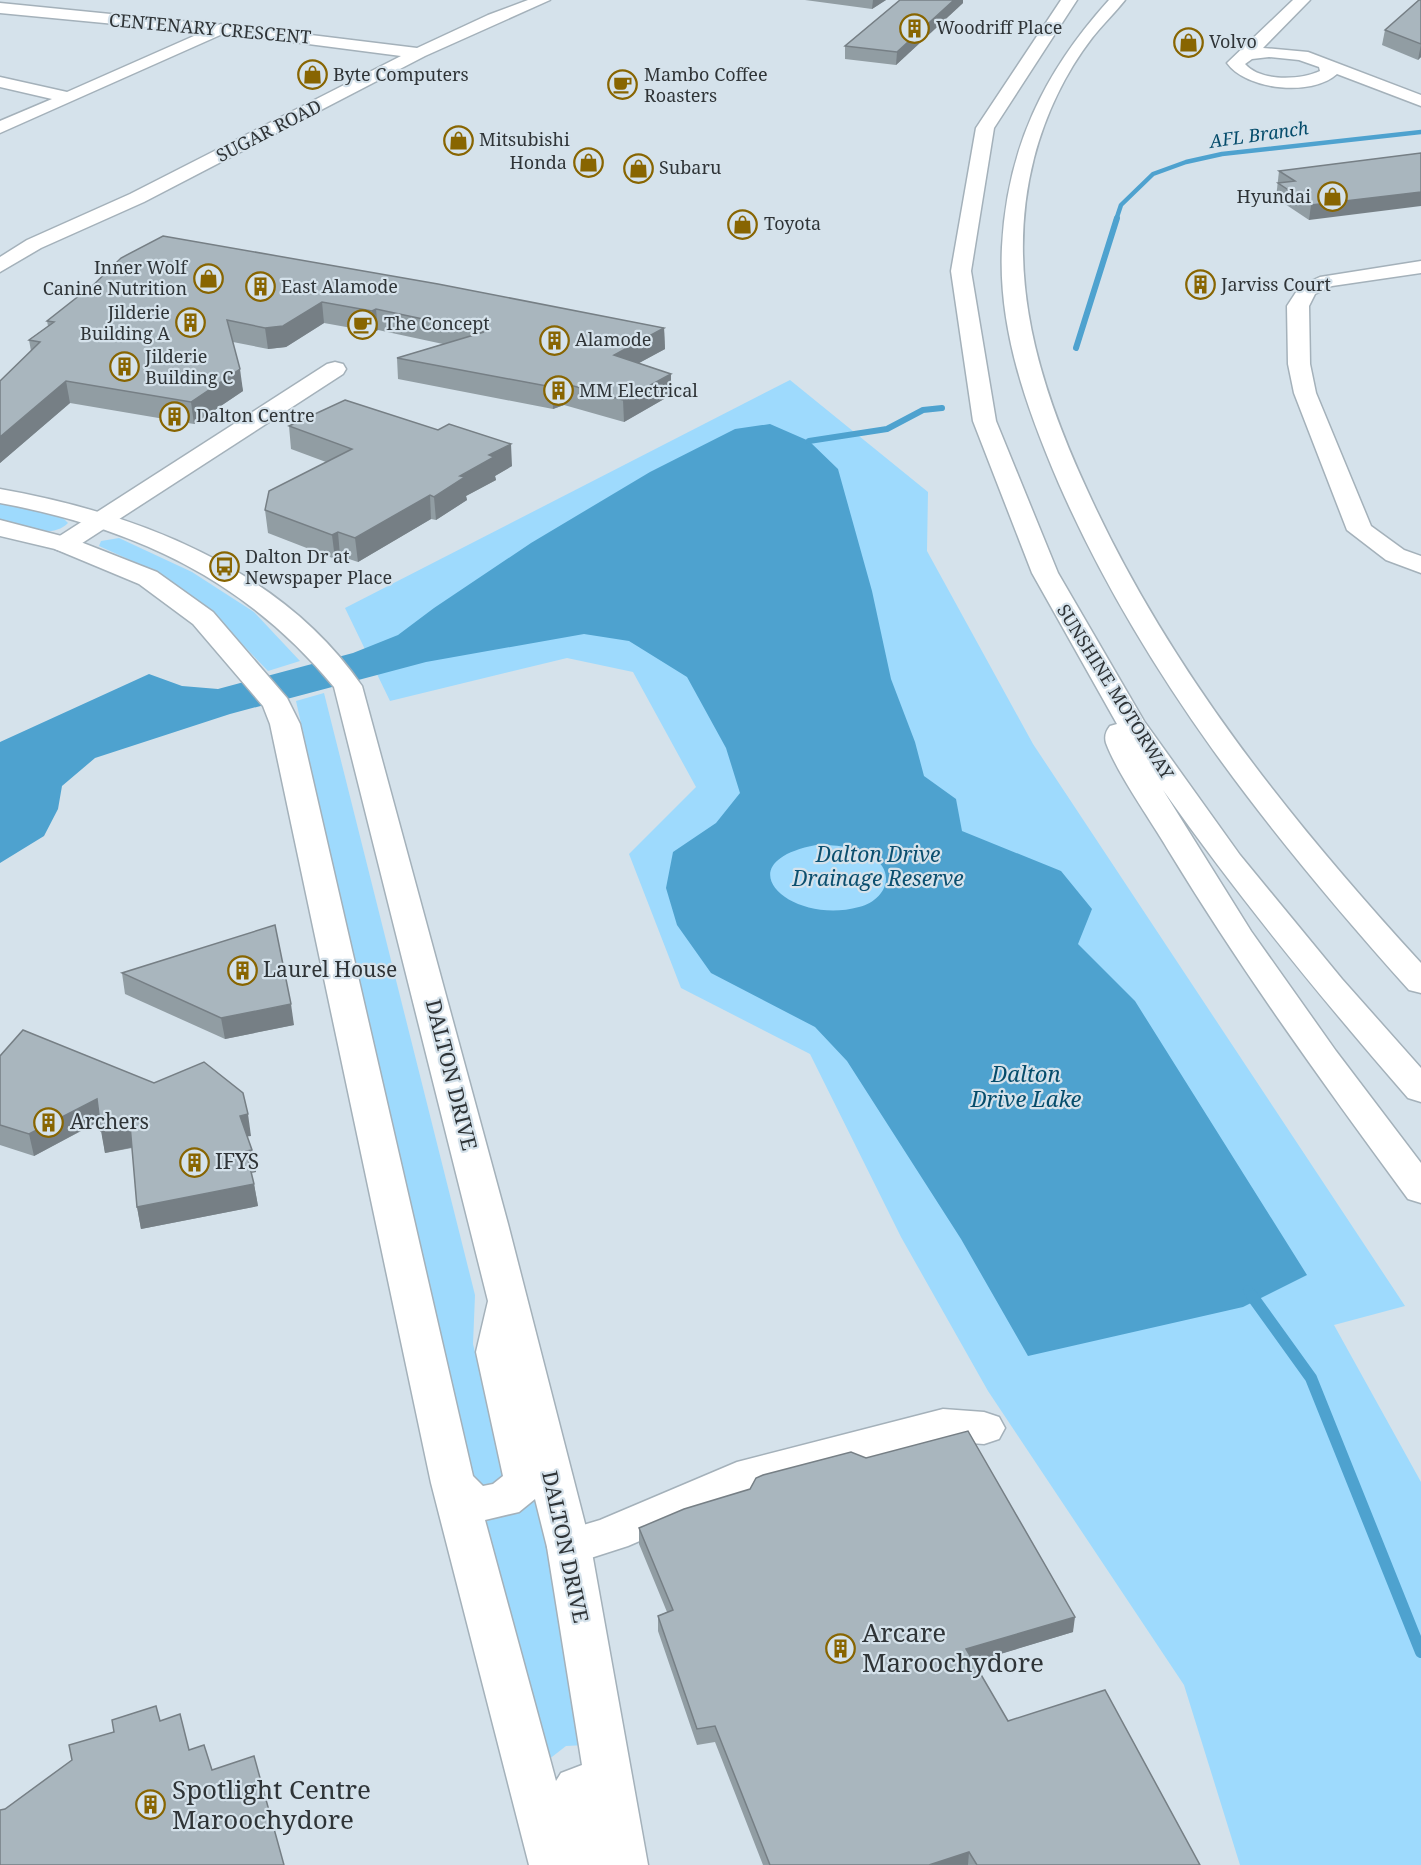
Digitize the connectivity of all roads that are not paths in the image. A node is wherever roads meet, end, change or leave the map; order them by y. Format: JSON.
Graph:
{"nodes":[{"id":1,"x":536,"y":0,"type":"edge"},
{"id":2,"x":1069,"y":0,"type":"edge"},
{"id":3,"x":1117,"y":0,"type":"edge"},
{"id":4,"x":1309,"y":3,"type":"edge"},
{"id":5,"x":0,"y":8,"type":"edge"},
{"id":6,"x":221,"y":29,"type":"junction"},
{"id":7,"x":419,"y":53,"type":"junction"},
{"id":8,"x":1247,"y":55,"type":"junction"},
{"id":9,"x":1302,"y":55,"type":"junction"},
{"id":10,"x":1327,"y":65,"type":"junction"},
{"id":11,"x":1310,"y":81,"type":"junction"},
{"id":12,"x":0,"y":82,"type":"edge"},
{"id":13,"x":68,"y":97,"type":"junction"},
{"id":14,"x":1421,"y":101,"type":"edge"},
{"id":15,"x":1421,"y":115,"type":"edge"},
{"id":16,"x":0,"y":128,"type":"edge"},
{"id":17,"x":0,"y":266,"type":"edge"},
{"id":18,"x":1421,"y":267,"type":"edge"},
{"id":19,"x":335,"y":369,"type":"dead end"},
{"id":20,"x":0,"y":496,"type":"edge"},
{"id":21,"x":104,"y":520,"type":"junction"},
{"id":22,"x":0,"y":528,"type":"edge"},
{"id":23,"x":64,"y":544,"type":"junction"},
{"id":24,"x":1421,"y":565,"type":"edge"},
{"id":25,"x":1119,"y":704,"type":"junction"},
{"id":26,"x":1370,"y":928,"type":"junction"},
{"id":27,"x":1421,"y":958,"type":"edge"},
{"id":28,"x":1421,"y":983,"type":"edge"},
{"id":29,"x":1421,"y":1090,"type":"edge"},
{"id":30,"x":1421,"y":1190,"type":"edge"},
{"id":31,"x":507,"y":1295,"type":"junction"},
{"id":32,"x":984,"y":1428,"type":"dead end"},
{"id":33,"x":453,"y":1483,"type":"junction"},
{"id":34,"x":569,"y":1547,"type":"junction"},
{"id":35,"x":620,"y":1848,"type":"edge"},
{"id":36,"x":554,"y":1865,"type":"edge"},
{"id":37,"x":582,"y":1865,"type":"edge"}],
"edges":[{"from":1,"to":7,"type":"main road","name":"SUGAR ROAD"},
{"from":2,"to":25,"type":"main road","name":"SUNSHINE MOTORWAY"},
{"from":3,"to":26,"type":"main road"},
{"from":4,"to":8,"type":"main road"},
{"from":4,"to":9,"type":"main road"},
{"from":5,"to":6,"type":"main road","name":"CENTENARY CRESCENT"},
{"from":6,"to":7,"type":"main road","name":"CENTENARY CRESCENT"},
{"from":6,"to":13,"type":"main road"},
{"from":7,"to":17,"type":"main road","name":"SUGAR ROAD"},
{"from":8,"to":9,"type":"main road"},
{"from":8,"to":11,"type":"main road"},
{"from":9,"to":10,"type":"main road"},
{"from":10,"to":11,"type":"main road"},
{"from":10,"to":14,"type":"main road"},
{"from":11,"to":15,"type":"main road"},
{"from":12,"to":13,"type":"main road"},
{"from":13,"to":16,"type":"main road"},
{"from":18,"to":24,"type":"main road"},
{"from":19,"to":21,"type":"main road"},
{"from":20,"to":21,"type":"main road","name":"DALTON DRIVE"},
{"from":21,"to":23,"type":"main road"},
{"from":21,"to":31,"type":"main road","name":"DALTON DRIVE"},
{"from":22,"to":23,"type":"main road"},
{"from":23,"to":33,"type":"main road"},
{"from":25,"to":29,"type":"main road","name":"SUNSHINE MOTORWAY"},
{"from":25,"to":30,"type":"main road"},
{"from":26,"to":27,"type":"main road"},
{"from":26,"to":28,"type":"main road"},
{"from":31,"to":33,"type":"main road"},
{"from":31,"to":34,"type":"main road","name":"DALTON DRIVE"},
{"from":32,"to":34,"type":"main road"},
{"from":33,"to":36,"type":"main road"},
{"from":34,"to":35,"type":"main road","name":"DALTON DRIVE"},
{"from":35,"to":37,"type":"main road"}]}
